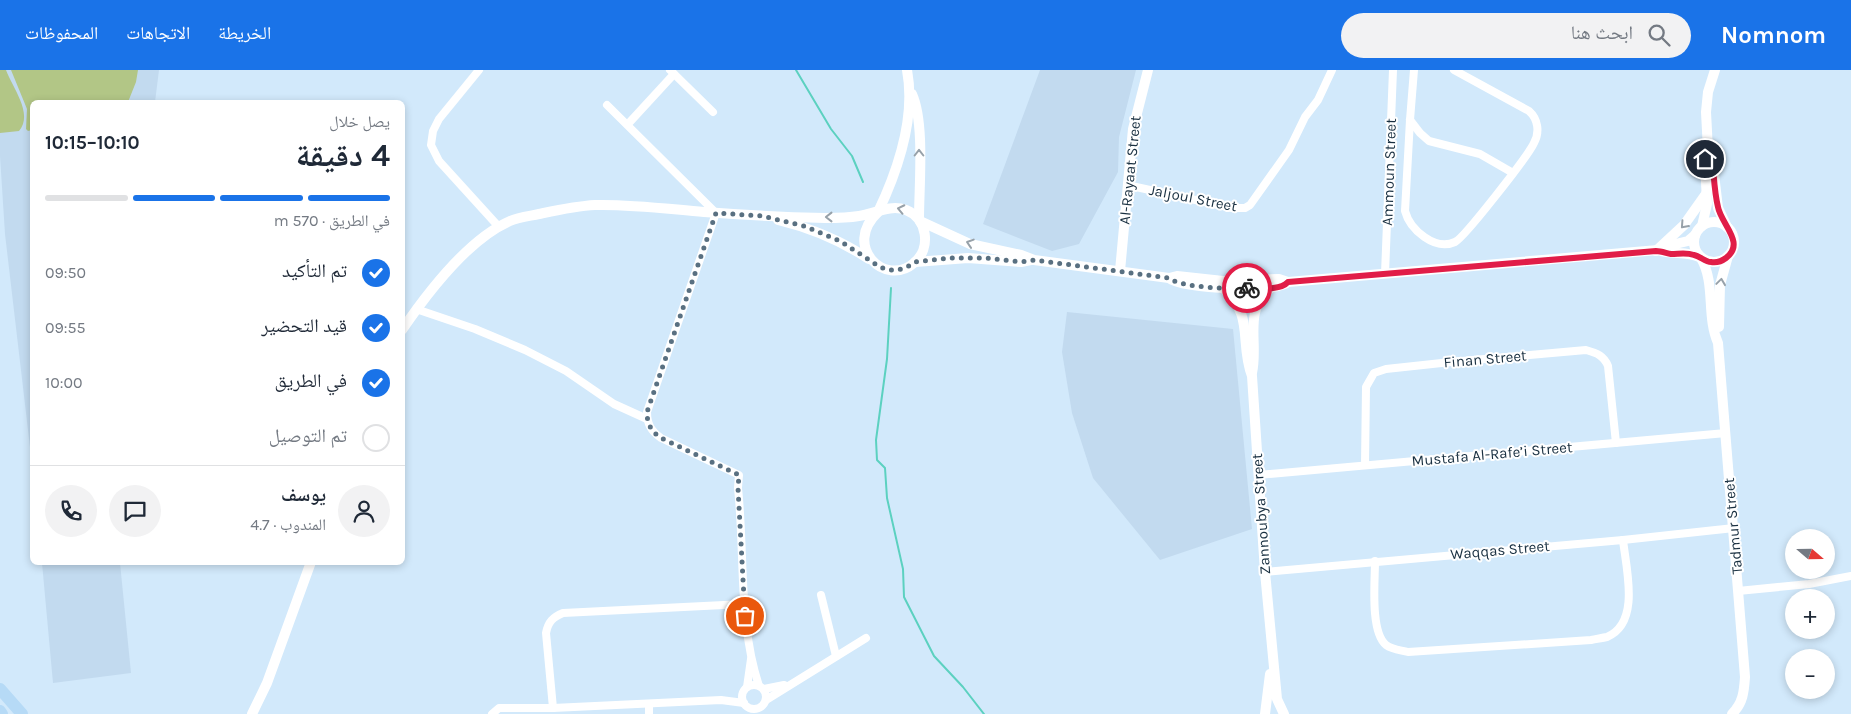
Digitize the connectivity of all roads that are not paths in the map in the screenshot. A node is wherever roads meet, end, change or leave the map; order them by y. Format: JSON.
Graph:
{"nodes":[{"id":1,"x":479,"y":70,"type":"edge"},
{"id":2,"x":907,"y":70,"type":"edge"},
{"id":3,"x":1148,"y":70,"type":"edge"},
{"id":4,"x":1332,"y":70,"type":"edge"},
{"id":5,"x":1394,"y":70,"type":"edge"},
{"id":6,"x":1414,"y":70,"type":"edge"},
{"id":7,"x":1454,"y":70,"type":"edge"},
{"id":8,"x":1715,"y":70,"type":"edge"},
{"id":9,"x":672,"y":72,"type":"edge"},
{"id":10,"x":910,"y":90,"type":"junction"},
{"id":11,"x":607,"y":105,"type":"dead end"},
{"id":12,"x":713,"y":112,"type":"dead end"},
{"id":13,"x":1410,"y":120,"type":"junction"},
{"id":14,"x":628,"y":124,"type":"junction"},
{"id":15,"x":1708,"y":150,"type":"junction"},
{"id":16,"x":1512,"y":173,"type":"junction"},
{"id":17,"x":1128,"y":185,"type":"junction"},
{"id":18,"x":1706,"y":193,"type":"junction"},
{"id":19,"x":878,"y":212,"type":"junction"},
{"id":20,"x":716,"y":213,"type":"junction"},
{"id":21,"x":762,"y":216,"type":"junction"},
{"id":22,"x":919,"y":220,"type":"junction"},
{"id":23,"x":1702,"y":226,"type":"junction"},
{"id":24,"x":499,"y":227,"type":"junction"},
{"id":25,"x":1727,"y":227,"type":"junction"},
{"id":26,"x":1695,"y":234,"type":"junction"},
{"id":27,"x":1657,"y":251,"type":"junction"},
{"id":28,"x":1728,"y":256,"type":"junction"},
{"id":29,"x":1700,"y":257,"type":"junction"},
{"id":30,"x":1034,"y":260,"type":"junction"},
{"id":31,"x":873,"y":262,"type":"junction"},
{"id":32,"x":915,"y":262,"type":"junction"},
{"id":33,"x":1120,"y":271,"type":"junction"},
{"id":34,"x":1385,"y":274,"type":"junction"},
{"id":35,"x":1169,"y":278,"type":"junction"},
{"id":36,"x":1288,"y":282,"type":"junction"},
{"id":37,"x":1272,"y":287,"type":"junction"},
{"id":38,"x":1224,"y":288,"type":"junction"},
{"id":39,"x":416,"y":309,"type":"junction"},
{"id":40,"x":405,"y":326,"type":"edge"},
{"id":41,"x":1718,"y":343,"type":"junction"},
{"id":42,"x":1252,"y":376,"type":"junction"},
{"id":43,"x":647,"y":419,"type":"junction"},
{"id":44,"x":1726,"y":433,"type":"junction"},
{"id":45,"x":1616,"y":443,"type":"junction"},
{"id":46,"x":1365,"y":465,"type":"junction"},
{"id":47,"x":1258,"y":475,"type":"junction"},
{"id":48,"x":1734,"y":528,"type":"junction"},
{"id":49,"x":1623,"y":540,"type":"junction"},
{"id":50,"x":1375,"y":561,"type":"junction"},
{"id":51,"x":310,"y":565,"type":"edge"},
{"id":52,"x":1265,"y":572,"type":"junction"},
{"id":53,"x":1851,"y":576,"type":"edge"},
{"id":54,"x":1738,"y":591,"type":"junction"},
{"id":55,"x":821,"y":595,"type":"dead end"},
{"id":56,"x":744,"y":604,"type":"junction"},
{"id":57,"x":866,"y":638,"type":"dead end"},
{"id":58,"x":1272,"y":653,"type":"junction"},
{"id":59,"x":752,"y":654,"type":"junction"},
{"id":60,"x":836,"y":656,"type":"junction"},
{"id":61,"x":789,"y":684,"type":"junction"},
{"id":62,"x":761,"y":687,"type":"junction"},
{"id":63,"x":0,"y":689,"type":"edge"},
{"id":64,"x":745,"y":690,"type":"junction"},
{"id":65,"x":722,"y":700,"type":"junction"},
{"id":66,"x":648,"y":704,"type":"junction"},
{"id":67,"x":762,"y":707,"type":"edge"},
{"id":68,"x":553,"y":708,"type":"junction"},
{"id":69,"x":748,"y":708,"type":"edge"},
{"id":70,"x":1736,"y":711,"type":"edge"},
{"id":71,"x":22,"y":714,"type":"edge"},
{"id":72,"x":252,"y":714,"type":"edge"},
{"id":73,"x":492,"y":714,"type":"edge"},
{"id":74,"x":649,"y":714,"type":"edge"},
{"id":75,"x":1265,"y":714,"type":"edge"},
{"id":76,"x":1284,"y":714,"type":"edge"}],
"edges":[{"from":1,"to":24,"type":"street"},
{"from":2,"to":10,"type":"street"},
{"from":3,"to":17,"type":"street","name":"Al-Rayaat Street"},
{"from":4,"to":17,"type":"street","name":"Jaljoul Street"},
{"from":5,"to":34,"type":"street","name":"Ammoun Street"},
{"from":6,"to":13,"type":"street"},
{"from":7,"to":16,"type":"street"},
{"from":8,"to":15,"type":"street"},
{"from":9,"to":12,"type":"street"},
{"from":9,"to":14,"type":"street"},
{"from":10,"to":19,"type":"street"},
{"from":22,"to":10,"type":"street","one_way":true},
{"from":11,"to":14,"type":"street"},
{"from":13,"to":16,"type":"street"},
{"from":13,"to":16,"type":"street"},
{"from":14,"to":20,"type":"street"},
{"from":15,"to":18,"type":"street"},
{"from":15,"to":25,"type":"street"},
{"from":17,"to":33,"type":"street","name":"Al-Rayaat Street"},
{"from":18,"to":23,"type":"street"},
{"from":18,"to":27,"type":"street","one_way":true},
{"from":19,"to":21,"type":"street","one_way":true},
{"from":22,"to":19,"type":"street","one_way":true},
{"from":19,"to":31,"type":"street"},
{"from":20,"to":21,"type":"street"},
{"from":20,"to":24,"type":"street"},
{"from":20,"to":43,"type":"street"},
{"from":21,"to":31,"type":"street"},
{"from":30,"to":22,"type":"street","one_way":true},
{"from":22,"to":32,"type":"street"},
{"from":23,"to":25,"type":"street"},
{"from":23,"to":26,"type":"street"},
{"from":24,"to":39,"type":"street"},
{"from":25,"to":28,"type":"street"},
{"from":26,"to":27,"type":"street"},
{"from":26,"to":29,"type":"street"},
{"from":27,"to":29,"type":"street"},
{"from":27,"to":34,"type":"street"},
{"from":28,"to":29,"type":"street"},
{"from":41,"to":28,"type":"street","name":"Tadmur Street","one_way":true},
{"from":29,"to":41,"type":"street","name":"Tadmur Street"},
{"from":30,"to":32,"type":"street"},
{"from":30,"to":33,"type":"street"},
{"from":31,"to":32,"type":"street"},
{"from":33,"to":35,"type":"street"},
{"from":34,"to":36,"type":"street"},
{"from":35,"to":36,"type":"street"},
{"from":35,"to":38,"type":"street"},
{"from":36,"to":37,"type":"street"},
{"from":37,"to":38,"type":"street"},
{"from":37,"to":42,"type":"street","name":"Zannoubya Street"},
{"from":38,"to":42,"type":"street","name":"Zannoubya Street"},
{"from":39,"to":40,"type":"street"},
{"from":39,"to":43,"type":"street"},
{"from":41,"to":44,"type":"street","name":"Tadmur Street"},
{"from":42,"to":47,"type":"street","name":"Zannoubya Street"},
{"from":43,"to":56,"type":"street"},
{"from":44,"to":45,"type":"street","name":"Mustafa Al-Rafe’i Street"},
{"from":44,"to":48,"type":"street","name":"Tadmur Street"},
{"from":45,"to":46,"type":"street","name":"Mustafa Al-Rafe’i Street"},
{"from":45,"to":46,"type":"street","name":"Finan Street"},
{"from":46,"to":47,"type":"street","name":"Mustafa Al-Rafe’i Street"},
{"from":47,"to":52,"type":"street","name":"Zannoubya Street"},
{"from":48,"to":49,"type":"street","name":"Waqqas Street"},
{"from":48,"to":54,"type":"street","name":"Tadmur Street"},
{"from":49,"to":50,"type":"street","name":"Waqqas Street"},
{"from":49,"to":50,"type":"street"},
{"from":50,"to":52,"type":"street","name":"Waqqas Street"},
{"from":51,"to":72,"type":"street"},
{"from":52,"to":58,"type":"street","name":"Zannoubya Street"},
{"from":53,"to":54,"type":"street"},
{"from":54,"to":70,"type":"street","name":"Tadmur Street"},
{"from":55,"to":60,"type":"street"},
{"from":56,"to":59,"type":"street"},
{"from":56,"to":68,"type":"street"},
{"from":57,"to":60,"type":"street"},
{"from":58,"to":75,"type":"street","name":"Zannoubya Street"},
{"from":58,"to":76,"type":"street","name":"Zannoubya Street"},
{"from":59,"to":62,"type":"street"},
{"from":59,"to":64,"type":"street"},
{"from":60,"to":61,"type":"street"},
{"from":61,"to":62,"type":"street"},
{"from":61,"to":67,"type":"street"},
{"from":62,"to":64,"type":"street"},
{"from":62,"to":67,"type":"street"},
{"from":63,"to":71,"type":"main road"},
{"from":64,"to":65,"type":"street"},
{"from":64,"to":69,"type":"street"},
{"from":65,"to":66,"type":"street"},
{"from":65,"to":69,"type":"street"},
{"from":66,"to":68,"type":"street"},
{"from":66,"to":74,"type":"street"},
{"from":67,"to":69,"type":"street"},
{"from":68,"to":73,"type":"street"}]}
